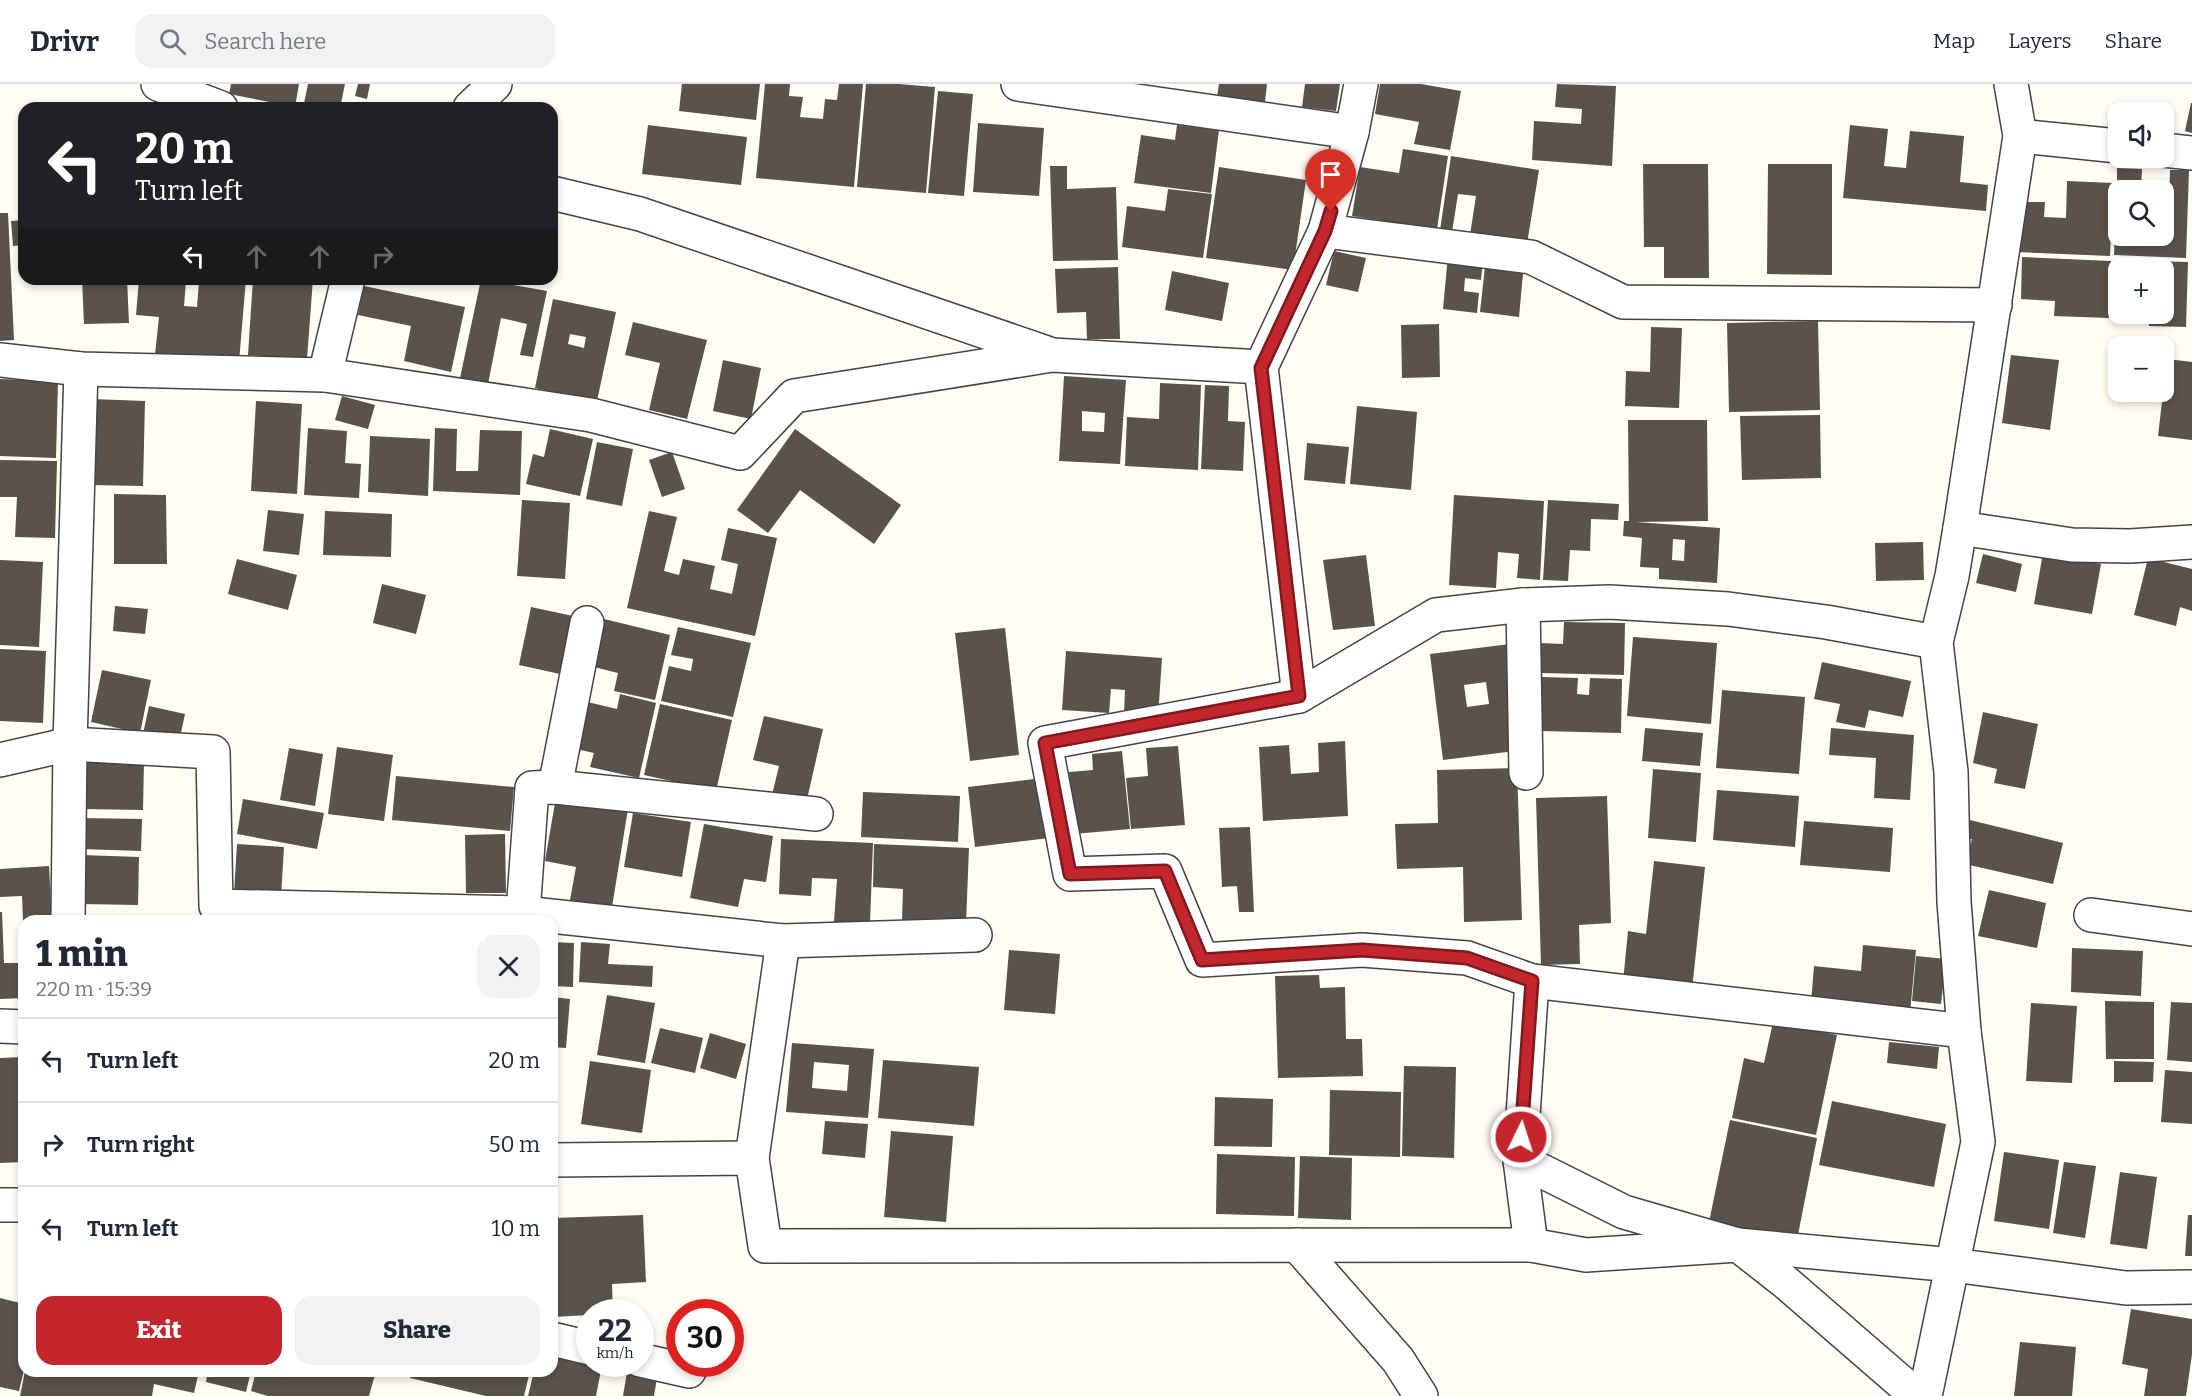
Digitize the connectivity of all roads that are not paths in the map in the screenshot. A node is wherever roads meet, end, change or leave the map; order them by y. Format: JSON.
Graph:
{"nodes":[{"id":1,"x":158,"y":84,"type":"edge"},
{"id":2,"x":495,"y":84,"type":"edge"},
{"id":3,"x":1018,"y":84,"type":"edge"},
{"id":4,"x":1361,"y":84,"type":"edge"},
{"id":5,"x":2011,"y":84,"type":"edge"},
{"id":6,"x":205,"y":102,"type":"edge"},
{"id":7,"x":476,"y":102,"type":"edge"},
{"id":8,"x":1352,"y":132,"type":"junction"},
{"id":9,"x":2020,"y":136,"type":"junction"},
{"id":10,"x":2108,"y":145,"type":"edge"},
{"id":11,"x":2174,"y":151,"type":"edge"},
{"id":12,"x":2192,"y":153,"type":"edge"},
{"id":13,"x":558,"y":194,"type":"edge"},
{"id":14,"x":1325,"y":231,"type":"junction"},
{"id":15,"x":347,"y":285,"type":"edge"},
{"id":16,"x":1995,"y":305,"type":"junction"},
{"id":17,"x":1052,"y":355,"type":"junction"},
{"id":18,"x":0,"y":360,"type":"edge"},
{"id":19,"x":1261,"y":368,"type":"junction"},
{"id":20,"x":81,"y":369,"type":"junction"},
{"id":21,"x":325,"y":375,"type":"junction"},
{"id":22,"x":1960,"y":528,"type":"junction"},
{"id":23,"x":2192,"y":542,"type":"edge"},
{"id":24,"x":1522,"y":605,"type":"junction"},
{"id":25,"x":587,"y":623,"type":"dead end"},
{"id":26,"x":1936,"y":642,"type":"junction"},
{"id":27,"x":1299,"y":696,"type":"junction"},
{"id":28,"x":70,"y":744,"type":"junction"},
{"id":29,"x":0,"y":760,"type":"edge"},
{"id":30,"x":1526,"y":773,"type":"dead end"},
{"id":31,"x":555,"y":787,"type":"junction"},
{"id":32,"x":816,"y":814,"type":"dead end"},
{"id":33,"x":215,"y":914,"type":"edge"},
{"id":34,"x":523,"y":914,"type":"junction"},
{"id":35,"x":68,"y":915,"type":"edge"},
{"id":36,"x":533,"y":915,"type":"edge"},
{"id":37,"x":2091,"y":915,"type":"dead end"},
{"id":38,"x":558,"y":918,"type":"edge"},
{"id":39,"x":2192,"y":929,"type":"edge"},
{"id":40,"x":975,"y":935,"type":"dead end"},
{"id":41,"x":783,"y":940,"type":"junction"},
{"id":42,"x":1532,"y":981,"type":"junction"},
{"id":43,"x":0,"y":1026,"type":"edge"},
{"id":44,"x":18,"y":1027,"type":"edge"},
{"id":45,"x":1964,"y":1031,"type":"junction"},
{"id":46,"x":752,"y":1158,"type":"junction"},
{"id":47,"x":558,"y":1160,"type":"edge"},
{"id":48,"x":1520,"y":1160,"type":"junction"},
{"id":49,"x":0,"y":1205,"type":"edge"},
{"id":50,"x":18,"y":1205,"type":"edge"},
{"id":51,"x":1296,"y":1245,"type":"junction"},
{"id":52,"x":1531,"y":1245,"type":"junction"},
{"id":53,"x":1738,"y":1245,"type":"junction"},
{"id":54,"x":1953,"y":1265,"type":"junction"},
{"id":55,"x":2192,"y":1287,"type":"edge"},
{"id":56,"x":558,"y":1340,"type":"edge"},
{"id":57,"x":576,"y":1345,"type":"edge"},
{"id":58,"x":1421,"y":1396,"type":"edge"},
{"id":59,"x":1917,"y":1396,"type":"edge"},
{"id":60,"x":1925,"y":1396,"type":"edge"}],
"edges":[{"from":1,"to":6,"type":"street"},
{"from":2,"to":7,"type":"street"},
{"from":3,"to":8,"type":"street"},
{"from":4,"to":8,"type":"street"},
{"from":5,"to":9,"type":"street"},
{"from":8,"to":14,"type":"street"},
{"from":9,"to":10,"type":"street"},
{"from":9,"to":16,"type":"street"},
{"from":11,"to":12,"type":"street"},
{"from":13,"to":17,"type":"street"},
{"from":14,"to":16,"type":"street"},
{"from":14,"to":19,"type":"street"},
{"from":15,"to":21,"type":"street"},
{"from":16,"to":22,"type":"street"},
{"from":17,"to":19,"type":"street"},
{"from":17,"to":21,"type":"street"},
{"from":18,"to":20,"type":"street"},
{"from":19,"to":27,"type":"street"},
{"from":20,"to":21,"type":"street"},
{"from":20,"to":28,"type":"street"},
{"from":22,"to":23,"type":"street"},
{"from":22,"to":26,"type":"street"},
{"from":24,"to":26,"type":"street"},
{"from":24,"to":27,"type":"street"},
{"from":24,"to":30,"type":"street"},
{"from":25,"to":31,"type":"street"},
{"from":26,"to":45,"type":"street"},
{"from":27,"to":42,"type":"street"},
{"from":28,"to":29,"type":"street"},
{"from":28,"to":33,"type":"street"},
{"from":28,"to":35,"type":"street"},
{"from":31,"to":32,"type":"street"},
{"from":31,"to":34,"type":"street"},
{"from":33,"to":34,"type":"street"},
{"from":34,"to":36,"type":"street"},
{"from":37,"to":39,"type":"street"},
{"from":38,"to":41,"type":"street"},
{"from":40,"to":41,"type":"street"},
{"from":41,"to":46,"type":"street"},
{"from":42,"to":45,"type":"street"},
{"from":42,"to":48,"type":"street"},
{"from":43,"to":44,"type":"street"},
{"from":45,"to":54,"type":"street"},
{"from":46,"to":47,"type":"street"},
{"from":46,"to":51,"type":"street"},
{"from":48,"to":52,"type":"street"},
{"from":48,"to":53,"type":"street"},
{"from":49,"to":50,"type":"street"},
{"from":51,"to":52,"type":"street"},
{"from":51,"to":58,"type":"street"},
{"from":52,"to":53,"type":"street"},
{"from":53,"to":54,"type":"street"},
{"from":53,"to":59,"type":"street"},
{"from":54,"to":55,"type":"street"},
{"from":54,"to":60,"type":"street"},
{"from":56,"to":57,"type":"street"}]}
